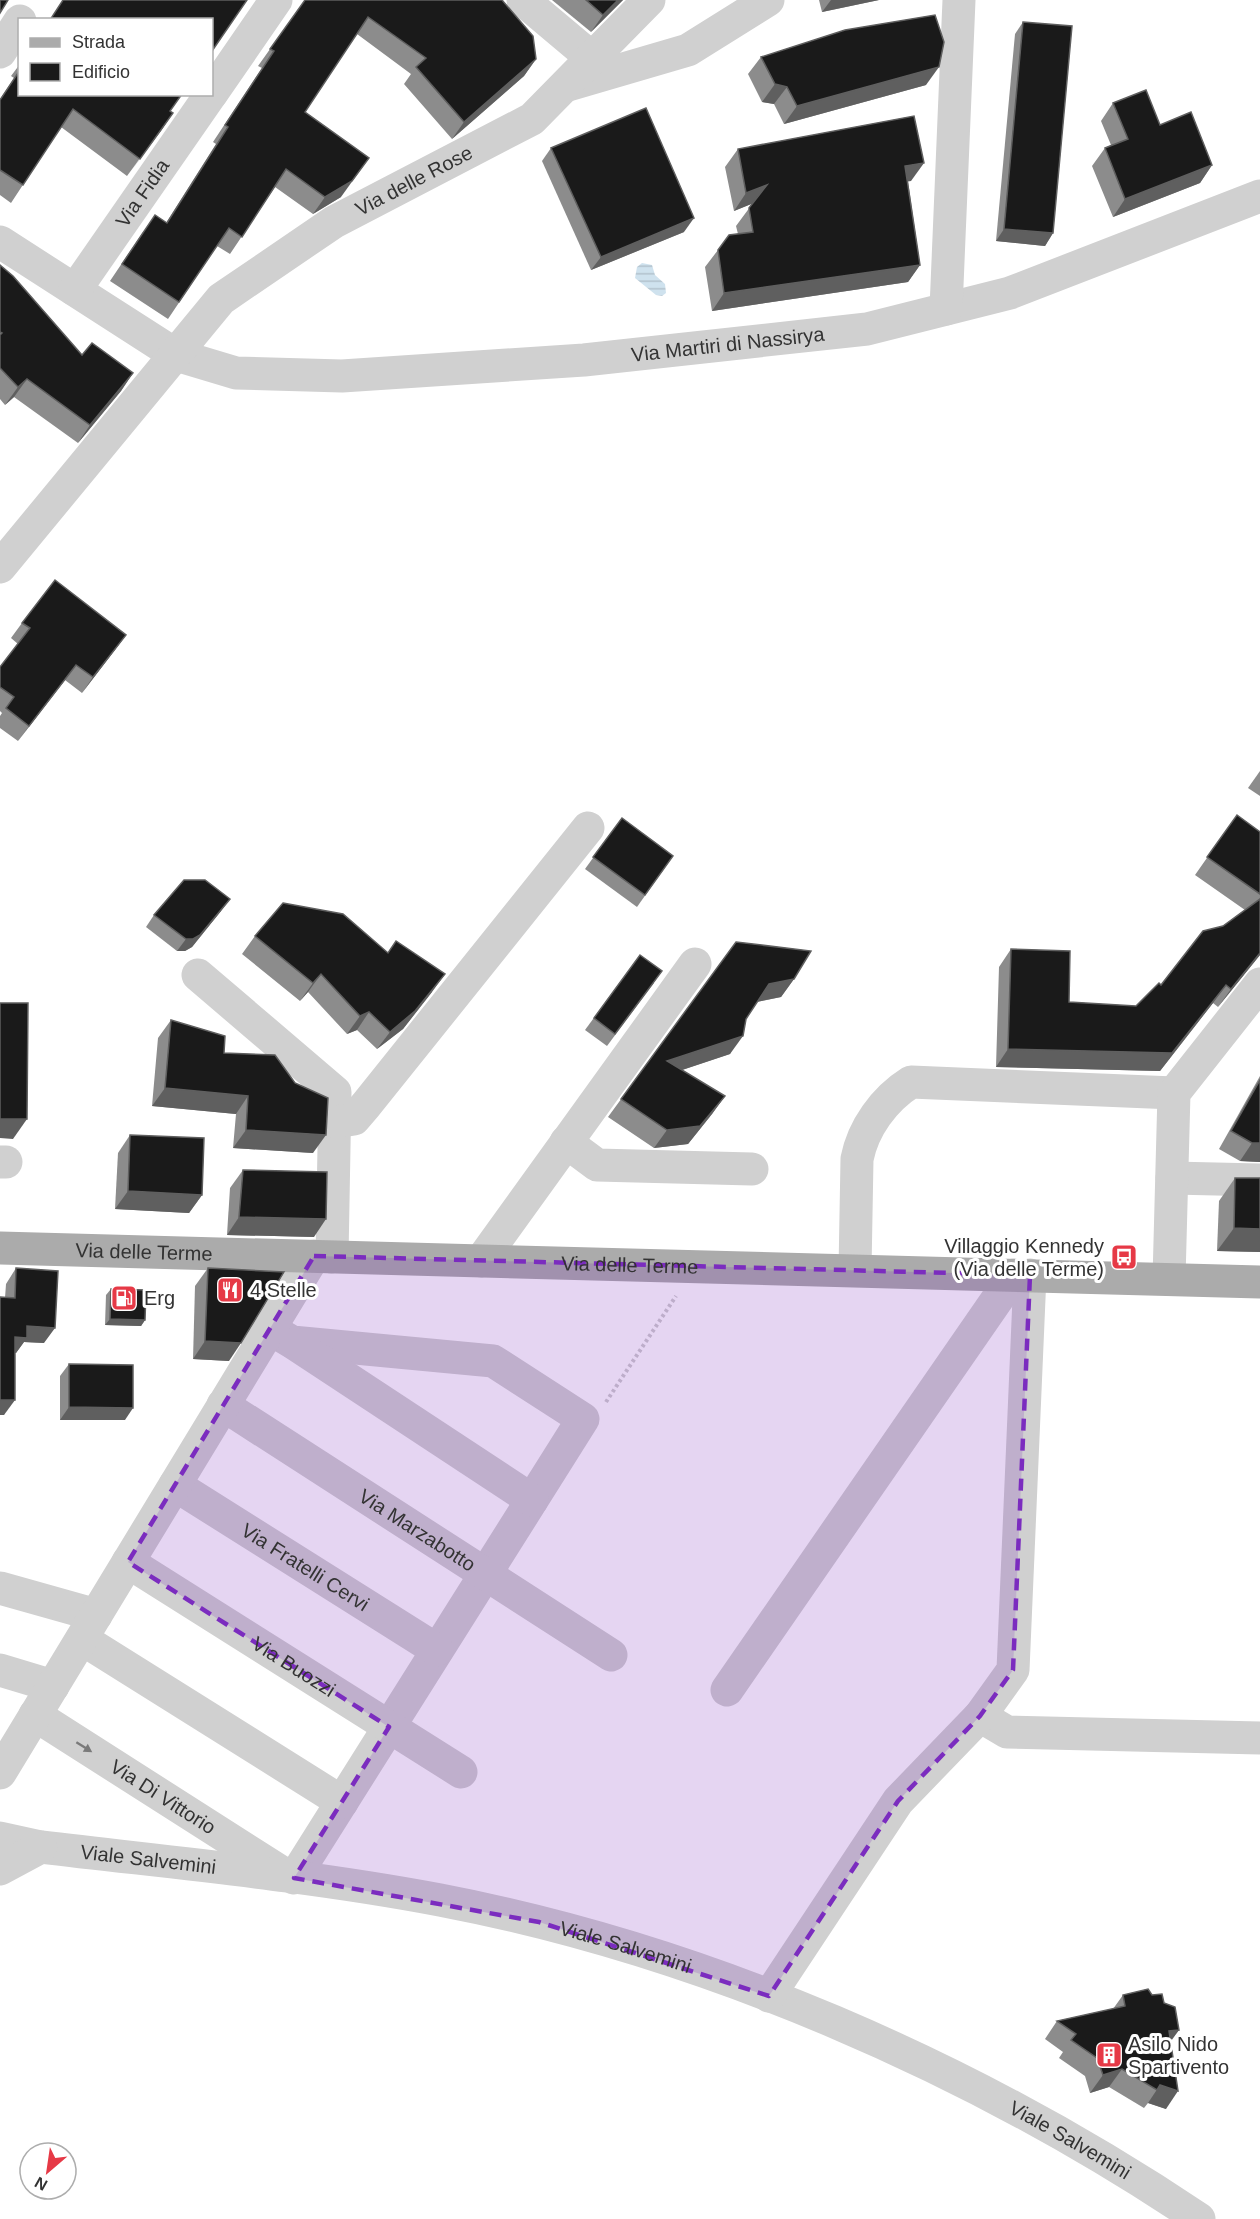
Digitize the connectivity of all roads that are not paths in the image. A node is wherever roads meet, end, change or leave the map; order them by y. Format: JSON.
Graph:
{"nodes":[{"id":1,"x":33,"y":0,"type":"edge"},
{"id":2,"x":276,"y":0,"type":"edge"},
{"id":3,"x":523,"y":0,"type":"edge"},
{"id":4,"x":649,"y":0,"type":"edge"},
{"id":5,"x":768,"y":0,"type":"edge"},
{"id":6,"x":959,"y":0,"type":"edge"},
{"id":7,"x":21,"y":18,"type":"edge"},
{"id":8,"x":18,"y":23,"type":"edge"},
{"id":9,"x":0,"y":52,"type":"edge"},
{"id":10,"x":592,"y":58,"type":"junction"},
{"id":11,"x":563,"y":87,"type":"junction"},
{"id":12,"x":213,"y":91,"type":"edge"},
{"id":13,"x":210,"y":96,"type":"edge"},
{"id":14,"x":1260,"y":196,"type":"edge"},
{"id":15,"x":0,"y":242,"type":"edge"},
{"id":16,"x":75,"y":290,"type":"junction"},
{"id":17,"x":946,"y":309,"type":"junction"},
{"id":18,"x":176,"y":354,"type":"junction"},
{"id":19,"x":0,"y":567,"type":"edge"},
{"id":20,"x":588,"y":828,"type":"dead end"},
{"id":21,"x":695,"y":964,"type":"dead end"},
{"id":22,"x":198,"y":975,"type":"dead end"},
{"id":23,"x":1260,"y":984,"type":"edge"},
{"id":24,"x":1174,"y":1093,"type":"junction"},
{"id":25,"x":335,"y":1122,"type":"junction"},
{"id":26,"x":566,"y":1142,"type":"junction"},
{"id":27,"x":752,"y":1169,"type":"dead end"},
{"id":28,"x":1172,"y":1178,"type":"junction"},
{"id":29,"x":1260,"y":1180,"type":"edge"},
{"id":30,"x":0,"y":1248,"type":"edge"},
{"id":31,"x":323,"y":1256,"type":"junction"},
{"id":32,"x":481,"y":1261,"type":"junction"},
{"id":33,"x":855,"y":1270,"type":"junction"},
{"id":34,"x":1022,"y":1275,"type":"junction"},
{"id":35,"x":1169,"y":1279,"type":"junction"},
{"id":36,"x":1260,"y":1282,"type":"edge"},
{"id":37,"x":281,"y":1335,"type":"junction"},
{"id":38,"x":223,"y":1405,"type":"junction"},
{"id":39,"x":175,"y":1485,"type":"junction"},
{"id":40,"x":532,"y":1500,"type":"junction"},
{"id":41,"x":128,"y":1563,"type":"junction"},
{"id":42,"x":485,"y":1574,"type":"junction"},
{"id":43,"x":0,"y":1588,"type":"edge"},
{"id":44,"x":89,"y":1627,"type":"junction"},
{"id":45,"x":437,"y":1650,"type":"junction"},
{"id":46,"x":611,"y":1655,"type":"dead end"},
{"id":47,"x":0,"y":1671,"type":"edge"},
{"id":48,"x":53,"y":1686,"type":"junction"},
{"id":49,"x":727,"y":1690,"type":"dead end"},
{"id":50,"x":35,"y":1716,"type":"junction"},
{"id":51,"x":980,"y":1716,"type":"junction"},
{"id":52,"x":389,"y":1727,"type":"junction"},
{"id":53,"x":1260,"y":1738,"type":"edge"},
{"id":54,"x":3,"y":1761,"type":"edge"},
{"id":55,"x":461,"y":1772,"type":"dead end"},
{"id":56,"x":342,"y":1802,"type":"junction"},
{"id":57,"x":0,"y":1838,"type":"edge"},
{"id":58,"x":41,"y":1847,"type":"junction"},
{"id":59,"x":0,"y":1869,"type":"edge"},
{"id":60,"x":292,"y":1877,"type":"junction"},
{"id":61,"x":769,"y":1996,"type":"junction"},
{"id":62,"x":1199,"y":2219,"type":"edge"}],
"edges":[{"from":1,"to":7,"type":"street"},
{"from":2,"to":12,"type":"street","name":"Via Fidia"},
{"from":3,"to":10,"type":"street"},
{"from":4,"to":10,"type":"street","name":"Via delle Rose"},
{"from":5,"to":11,"type":"street"},
{"from":6,"to":17,"type":"street"},
{"from":8,"to":9,"type":"street"},
{"from":10,"to":11,"type":"street","name":"Via delle Rose"},
{"from":11,"to":18,"type":"street","name":"Via delle Rose"},
{"from":13,"to":16,"type":"street","name":"Via Fidia"},
{"from":14,"to":17,"type":"street","name":"Via Martiri di Nassirya"},
{"from":15,"to":16,"type":"street","name":"Via Martiri di Nassirya"},
{"from":16,"to":18,"type":"street","name":"Via Martiri di Nassirya"},
{"from":17,"to":18,"type":"street","name":"Via Martiri di Nassirya"},
{"from":18,"to":19,"type":"street","name":"Via delle Rose"},
{"from":20,"to":25,"type":"street"},
{"from":21,"to":26,"type":"street"},
{"from":22,"to":25,"type":"street"},
{"from":23,"to":24,"type":"street"},
{"from":24,"to":28,"type":"street"},
{"from":24,"to":33,"type":"street"},
{"from":25,"to":31,"type":"street"},
{"from":26,"to":27,"type":"street"},
{"from":26,"to":32,"type":"street"},
{"from":28,"to":29,"type":"street"},
{"from":28,"to":35,"type":"street"},
{"from":30,"to":31,"type":"main road","name":"Via delle Terme"},
{"from":31,"to":32,"type":"main road","name":"Via delle Terme"},
{"from":31,"to":37,"type":"street"},
{"from":32,"to":33,"type":"main road","name":"Via delle Terme"},
{"from":33,"to":34,"type":"main road","name":"Via delle Terme"},
{"from":34,"to":35,"type":"main road","name":"Via delle Terme"},
{"from":34,"to":49,"type":"street"},
{"from":34,"to":51,"type":"street"},
{"from":35,"to":36,"type":"main road","name":"Via delle Terme"},
{"from":37,"to":38,"type":"street"},
{"from":37,"to":40,"type":"street"},
{"from":37,"to":40,"type":"street"},
{"from":38,"to":39,"type":"street"},
{"from":38,"to":42,"type":"street","name":"Via Marzabotto"},
{"from":39,"to":41,"type":"street"},
{"from":39,"to":45,"type":"street","name":"Via Fratelli Cervi"},
{"from":40,"to":42,"type":"street"},
{"from":41,"to":44,"type":"street"},
{"from":41,"to":52,"type":"street","name":"Via Buozzi"},
{"from":42,"to":45,"type":"street"},
{"from":42,"to":46,"type":"street","name":"Via Marzabotto"},
{"from":43,"to":44,"type":"street"},
{"from":44,"to":48,"type":"street"},
{"from":44,"to":56,"type":"street"},
{"from":45,"to":52,"type":"street"},
{"from":47,"to":48,"type":"street"},
{"from":48,"to":50,"type":"street"},
{"from":50,"to":54,"type":"street"},
{"from":50,"to":60,"type":"street","name":"Via Di Vittorio","one_way":true},
{"from":51,"to":53,"type":"street"},
{"from":51,"to":61,"type":"street"},
{"from":52,"to":55,"type":"street","name":"Via Buozzi"},
{"from":52,"to":56,"type":"street"},
{"from":56,"to":60,"type":"street"},
{"from":57,"to":58,"type":"street","name":"Viale Salvemini"},
{"from":58,"to":59,"type":"street"},
{"from":58,"to":60,"type":"street","name":"Viale Salvemini"},
{"from":60,"to":61,"type":"street","name":"Viale Salvemini"},
{"from":61,"to":62,"type":"street","name":"Viale Salvemini"}]}
